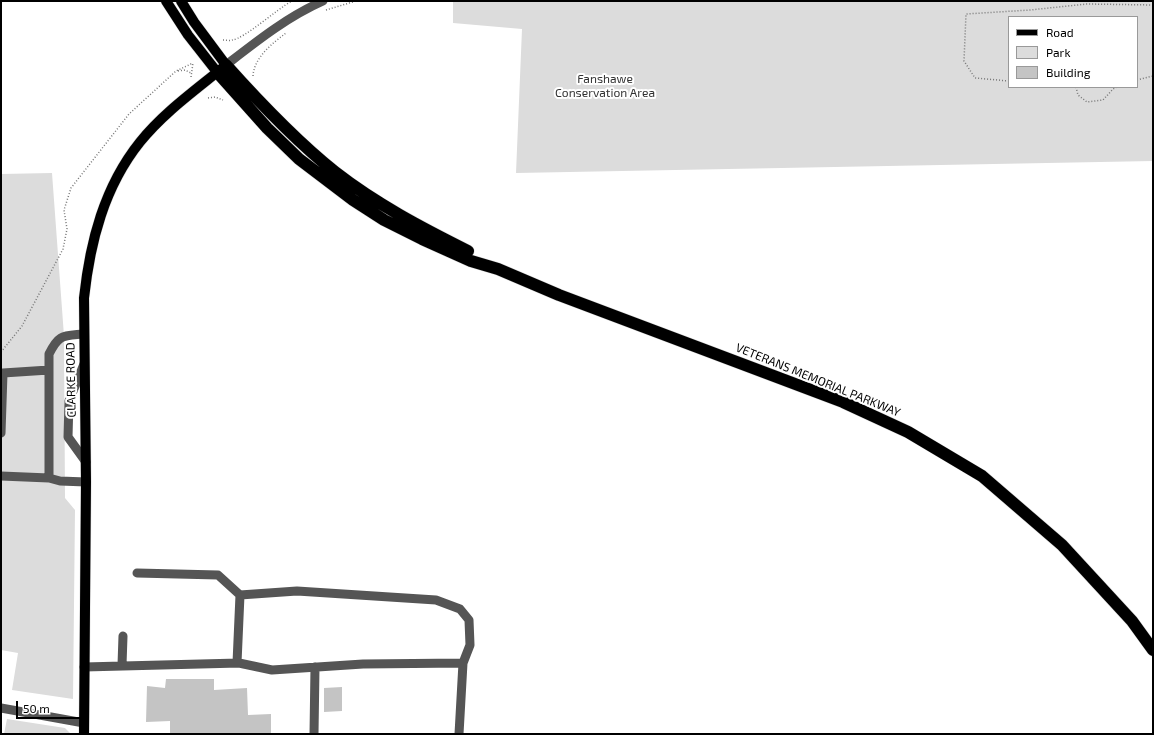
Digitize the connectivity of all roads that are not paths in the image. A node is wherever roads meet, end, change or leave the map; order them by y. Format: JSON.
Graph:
{"nodes":[{"id":1,"x":166,"y":1,"type":"edge"},
{"id":2,"x":181,"y":1,"type":"edge"},
{"id":3,"x":322,"y":1,"type":"edge"},
{"id":4,"x":222,"y":68,"type":"junction"},
{"id":5,"x":83,"y":334,"type":"junction"},
{"id":6,"x":84,"y":364,"type":"junction"},
{"id":7,"x":49,"y":370,"type":"junction"},
{"id":8,"x":1,"y":433,"type":"edge"},
{"id":9,"x":86,"y":462,"type":"junction"},
{"id":10,"x":1,"y":476,"type":"edge"},
{"id":11,"x":49,"y":478,"type":"junction"},
{"id":12,"x":86,"y":482,"type":"junction"},
{"id":13,"x":137,"y":573,"type":"dead end"},
{"id":14,"x":240,"y":595,"type":"junction"},
{"id":15,"x":123,"y":636,"type":"dead end"},
{"id":16,"x":1153,"y":650,"type":"edge"},
{"id":17,"x":236,"y":663,"type":"junction"},
{"id":18,"x":463,"y":663,"type":"junction"},
{"id":19,"x":122,"y":665,"type":"junction"},
{"id":20,"x":84,"y":667,"type":"junction"},
{"id":21,"x":315,"y":667,"type":"junction"},
{"id":22,"x":1,"y":708,"type":"edge"},
{"id":23,"x":84,"y":723,"type":"junction"},
{"id":24,"x":84,"y":734,"type":"edge"},
{"id":25,"x":314,"y":734,"type":"edge"},
{"id":26,"x":459,"y":734,"type":"edge"}],
"edges":[{"from":1,"to":4,"type":"main road"},
{"from":2,"to":4,"type":"main road"},
{"from":3,"to":4,"type":"street"},
{"from":4,"to":5,"type":"main road","name":"CLARKE ROAD"},
{"from":4,"to":16,"type":"highway","name":"VETERANS MEMORIAL PARKWAY"},
{"from":5,"to":6,"type":"main road","name":"CLARKE ROAD"},
{"from":5,"to":7,"type":"street"},
{"from":6,"to":9,"type":"main road","name":"CLARKE ROAD"},
{"from":6,"to":9,"type":"street"},
{"from":7,"to":8,"type":"street"},
{"from":7,"to":11,"type":"street"},
{"from":9,"to":12,"type":"main road","name":"CLARKE ROAD"},
{"from":10,"to":11,"type":"street"},
{"from":11,"to":12,"type":"street"},
{"from":12,"to":20,"type":"main road","name":"CLARKE ROAD"},
{"from":13,"to":14,"type":"street"},
{"from":14,"to":17,"type":"street"},
{"from":14,"to":18,"type":"street"},
{"from":15,"to":19,"type":"street"},
{"from":17,"to":19,"type":"street"},
{"from":17,"to":21,"type":"street"},
{"from":18,"to":21,"type":"street"},
{"from":18,"to":26,"type":"street"},
{"from":19,"to":20,"type":"street"},
{"from":20,"to":23,"type":"main road","name":"CLARKE ROAD"},
{"from":21,"to":25,"type":"street"},
{"from":22,"to":23,"type":"street"},
{"from":23,"to":24,"type":"main road","name":"CLARKE ROAD"}]}
